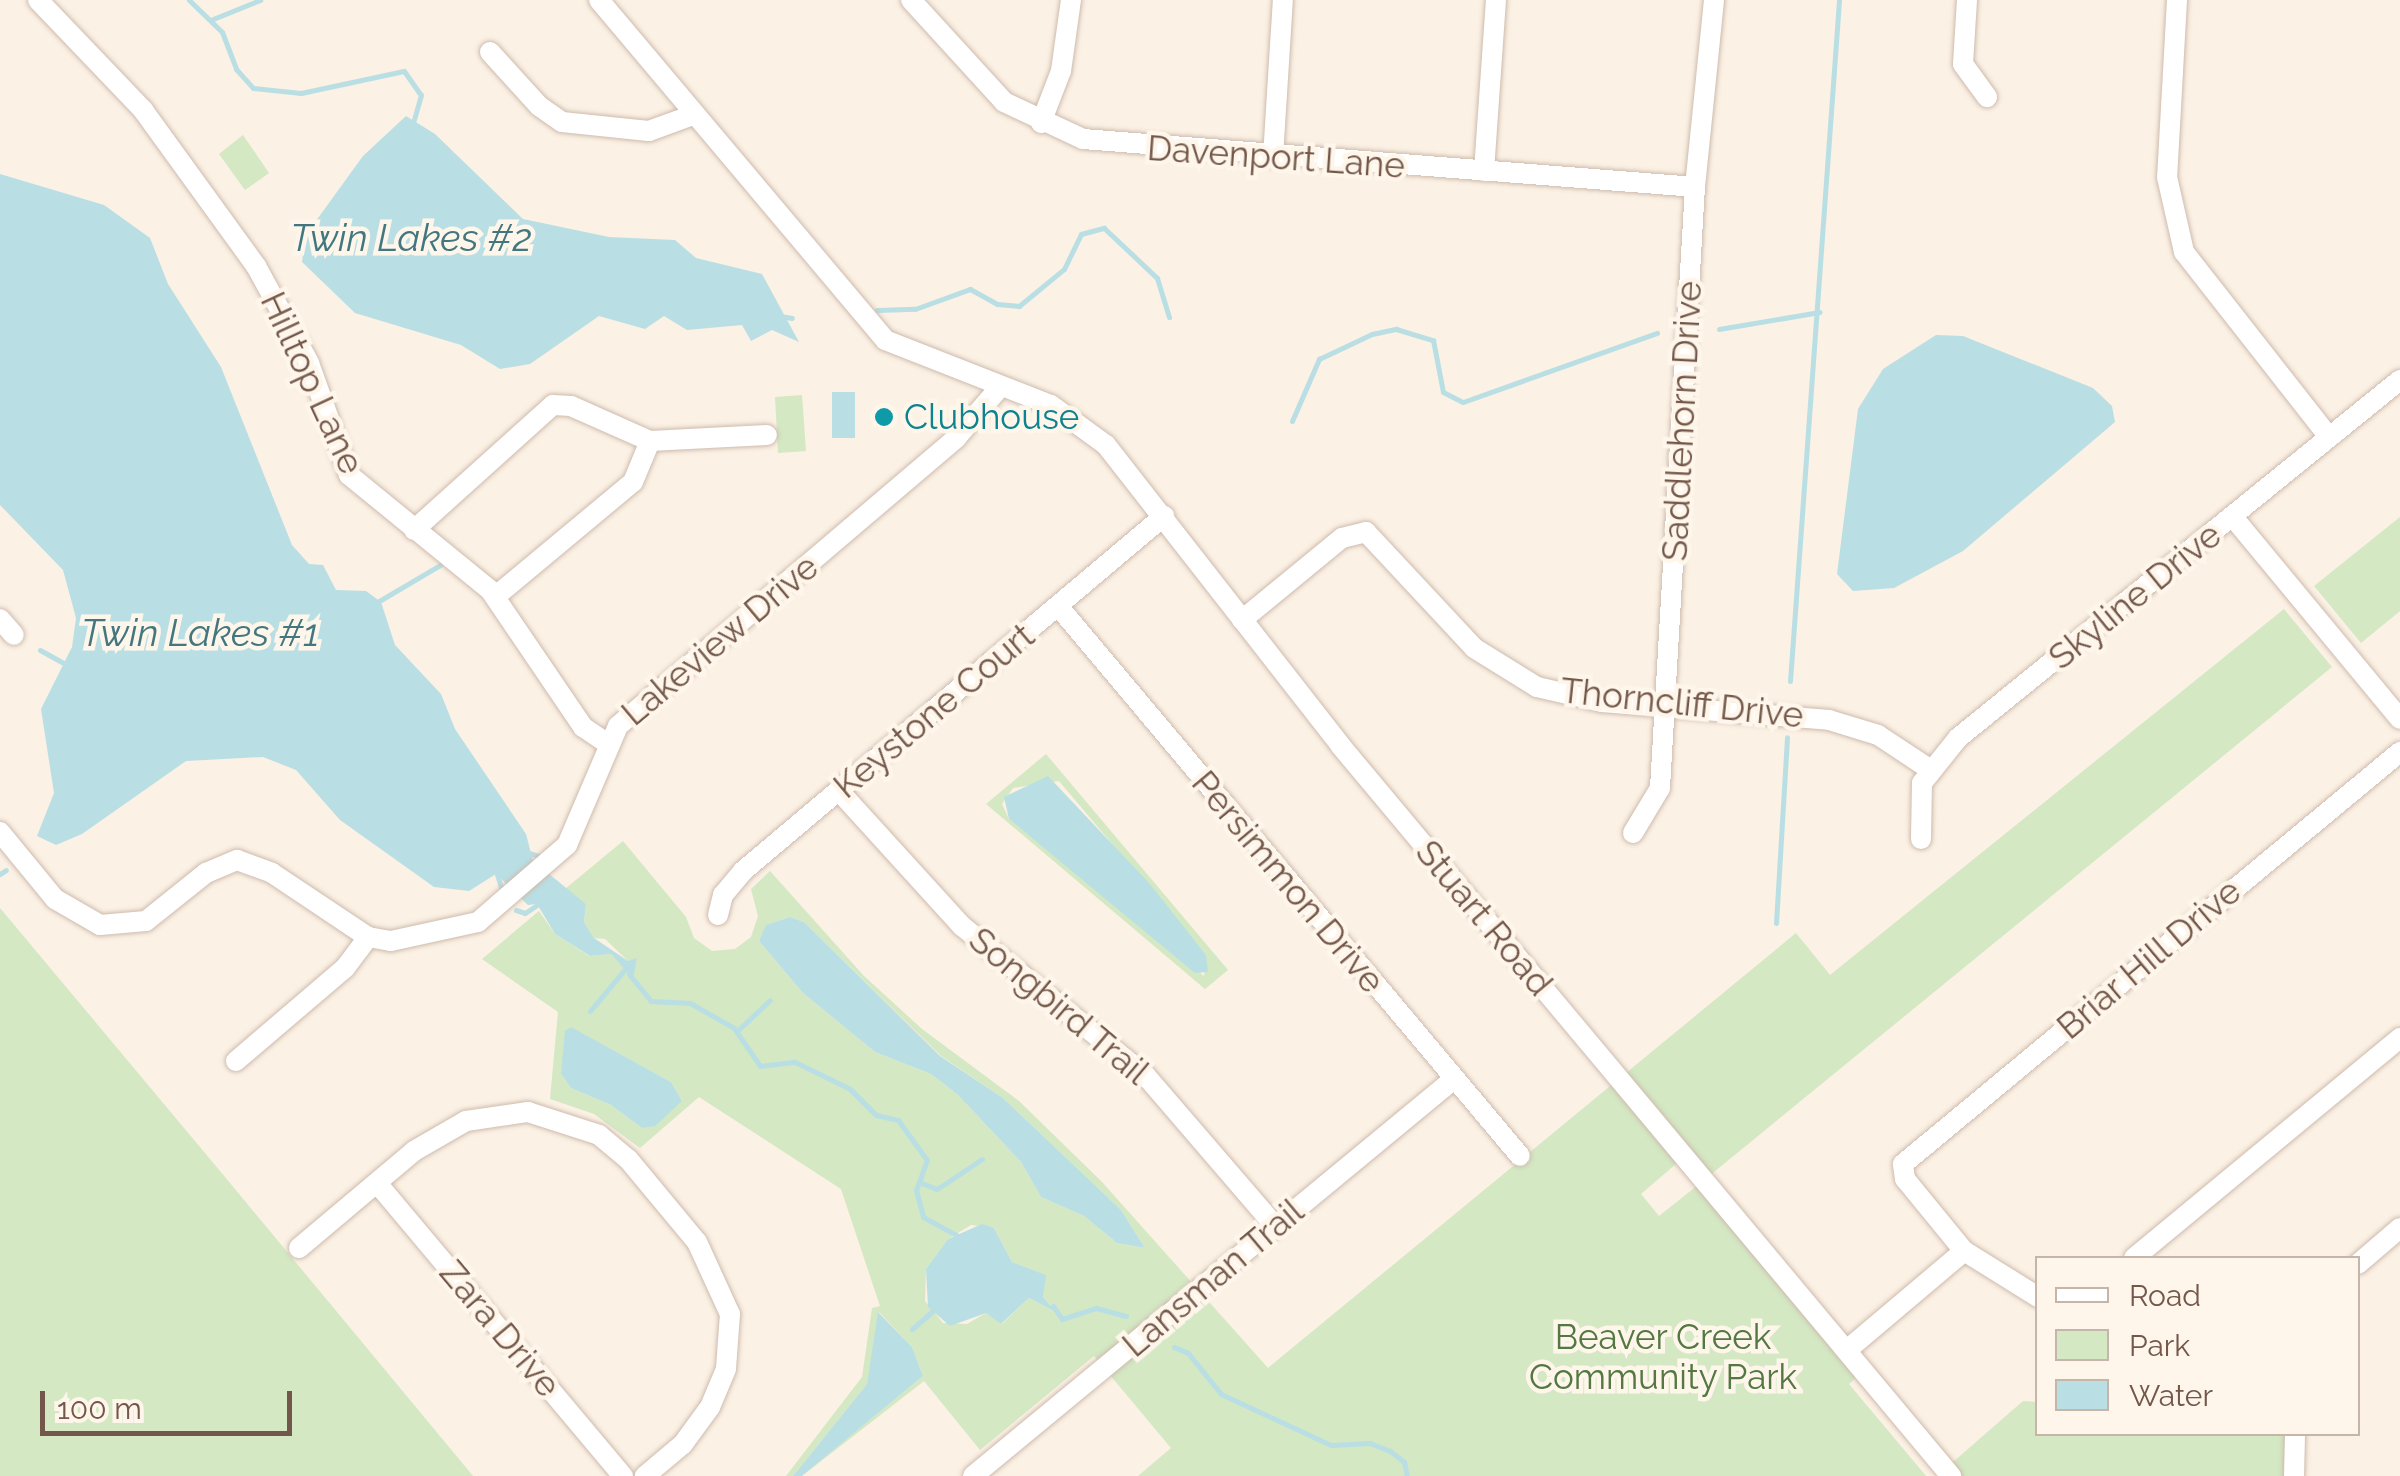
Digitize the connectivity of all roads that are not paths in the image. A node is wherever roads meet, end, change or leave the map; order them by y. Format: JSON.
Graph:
{"nodes":[{"id":1,"x":38,"y":0,"type":"edge"},
{"id":2,"x":599,"y":0,"type":"edge"},
{"id":3,"x":912,"y":0,"type":"edge"},
{"id":4,"x":1071,"y":0,"type":"edge"},
{"id":5,"x":1283,"y":0,"type":"edge"},
{"id":6,"x":1496,"y":0,"type":"edge"},
{"id":7,"x":1714,"y":0,"type":"edge"},
{"id":8,"x":1966,"y":0,"type":"edge"},
{"id":9,"x":2177,"y":0,"type":"edge"},
{"id":10,"x":490,"y":52,"type":"dead end"},
{"id":11,"x":1987,"y":97,"type":"dead end"},
{"id":12,"x":693,"y":114,"type":"junction"},
{"id":13,"x":1041,"y":124,"type":"junction"},
{"id":14,"x":1272,"y":157,"type":"junction"},
{"id":15,"x":1484,"y":171,"type":"junction"},
{"id":16,"x":1694,"y":187,"type":"junction"},
{"id":17,"x":2400,"y":380,"type":"edge"},
{"id":18,"x":1000,"y":388,"type":"junction"},
{"id":19,"x":767,"y":435,"type":"dead end"},
{"id":20,"x":2329,"y":437,"type":"junction"},
{"id":21,"x":650,"y":441,"type":"junction"},
{"id":22,"x":1164,"y":516,"type":"junction"},
{"id":23,"x":2234,"y":517,"type":"junction"},
{"id":24,"x":414,"y":530,"type":"junction"},
{"id":25,"x":496,"y":596,"type":"junction"},
{"id":26,"x":1058,"y":606,"type":"junction"},
{"id":27,"x":1242,"y":620,"type":"junction"},
{"id":28,"x":1665,"y":706,"type":"junction"},
{"id":29,"x":2400,"y":719,"type":"edge"},
{"id":30,"x":607,"y":743,"type":"junction"},
{"id":31,"x":2400,"y":752,"type":"edge"},
{"id":32,"x":1928,"y":768,"type":"junction"},
{"id":33,"x":839,"y":791,"type":"junction"},
{"id":34,"x":0,"y":832,"type":"edge"},
{"id":35,"x":1633,"y":833,"type":"dead end"},
{"id":36,"x":1921,"y":838,"type":"dead end"},
{"id":37,"x":718,"y":915,"type":"dead end"},
{"id":38,"x":368,"y":937,"type":"junction"},
{"id":39,"x":2400,"y":1038,"type":"edge"},
{"id":40,"x":236,"y":1061,"type":"dead end"},
{"id":41,"x":1454,"y":1080,"type":"junction"},
{"id":42,"x":1520,"y":1156,"type":"dead end"},
{"id":43,"x":376,"y":1183,"type":"junction"},
{"id":44,"x":1274,"y":1226,"type":"junction"},
{"id":45,"x":2400,"y":1228,"type":"edge"},
{"id":46,"x":300,"y":1248,"type":"dead end"},
{"id":47,"x":1964,"y":1251,"type":"junction"},
{"id":48,"x":2136,"y":1256,"type":"edge"},
{"id":49,"x":2360,"y":1262,"type":"edge"},
{"id":50,"x":2035,"y":1296,"type":"edge"},
{"id":51,"x":1847,"y":1350,"type":"junction"},
{"id":52,"x":2295,"y":1436,"type":"edge"},
{"id":53,"x":622,"y":1476,"type":"edge"},
{"id":54,"x":645,"y":1476,"type":"edge"},
{"id":55,"x":973,"y":1476,"type":"edge"},
{"id":56,"x":1951,"y":1476,"type":"edge"},
{"id":57,"x":2294,"y":1476,"type":"edge"}],
"edges":[{"from":1,"to":24,"type":"street","name":"Hilltop Lane"},
{"from":2,"to":12,"type":"street"},
{"from":3,"to":13,"type":"street","name":"Davenport Lane"},
{"from":4,"to":13,"type":"street"},
{"from":5,"to":14,"type":"street"},
{"from":6,"to":15,"type":"street"},
{"from":7,"to":16,"type":"street","name":"Saddlehorn Drive"},
{"from":8,"to":11,"type":"street"},
{"from":9,"to":20,"type":"street"},
{"from":10,"to":12,"type":"street"},
{"from":12,"to":18,"type":"street"},
{"from":13,"to":14,"type":"street","name":"Davenport Lane"},
{"from":14,"to":15,"type":"street","name":"Davenport Lane"},
{"from":15,"to":16,"type":"street","name":"Davenport Lane"},
{"from":16,"to":28,"type":"street","name":"Saddlehorn Drive"},
{"from":17,"to":20,"type":"street","name":"Skyline Drive"},
{"from":18,"to":22,"type":"street","name":"Stuart Road"},
{"from":18,"to":30,"type":"street","name":"Lakeview Drive"},
{"from":19,"to":21,"type":"street"},
{"from":20,"to":23,"type":"street","name":"Skyline Drive"},
{"from":21,"to":24,"type":"street"},
{"from":21,"to":25,"type":"street"},
{"from":22,"to":26,"type":"street","name":"Keystone Court"},
{"from":22,"to":27,"type":"street","name":"Stuart Road"},
{"from":23,"to":29,"type":"street"},
{"from":23,"to":32,"type":"street","name":"Skyline Drive"},
{"from":24,"to":25,"type":"street","name":"Hilltop Lane"},
{"from":25,"to":30,"type":"street","name":"Hilltop Lane"},
{"from":26,"to":33,"type":"street","name":"Keystone Court"},
{"from":26,"to":41,"type":"street","name":"Persimmon Drive"},
{"from":27,"to":28,"type":"street","name":"Thorncliff Drive"},
{"from":27,"to":51,"type":"street","name":"Stuart Road"},
{"from":28,"to":32,"type":"street","name":"Thorncliff Drive"},
{"from":28,"to":35,"type":"street","name":"Saddlehorn Drive"},
{"from":30,"to":38,"type":"street","name":"Lakeview Drive"},
{"from":31,"to":47,"type":"street","name":"Briar Hill Drive"},
{"from":32,"to":36,"type":"street"},
{"from":33,"to":37,"type":"street","name":"Keystone Court"},
{"from":33,"to":44,"type":"street","name":"Songbird Trail"},
{"from":34,"to":38,"type":"street"},
{"from":38,"to":40,"type":"street"},
{"from":39,"to":48,"type":"street"},
{"from":41,"to":42,"type":"street","name":"Persimmon Drive"},
{"from":41,"to":44,"type":"street","name":"Lansman Trail"},
{"from":43,"to":46,"type":"street"},
{"from":43,"to":53,"type":"street","name":"Zara Drive"},
{"from":43,"to":54,"type":"street"},
{"from":44,"to":55,"type":"street","name":"Lansman Trail"},
{"from":45,"to":49,"type":"street"},
{"from":47,"to":50,"type":"street"},
{"from":47,"to":51,"type":"street"},
{"from":51,"to":56,"type":"street","name":"Stuart Road"},
{"from":52,"to":57,"type":"street"}]}
